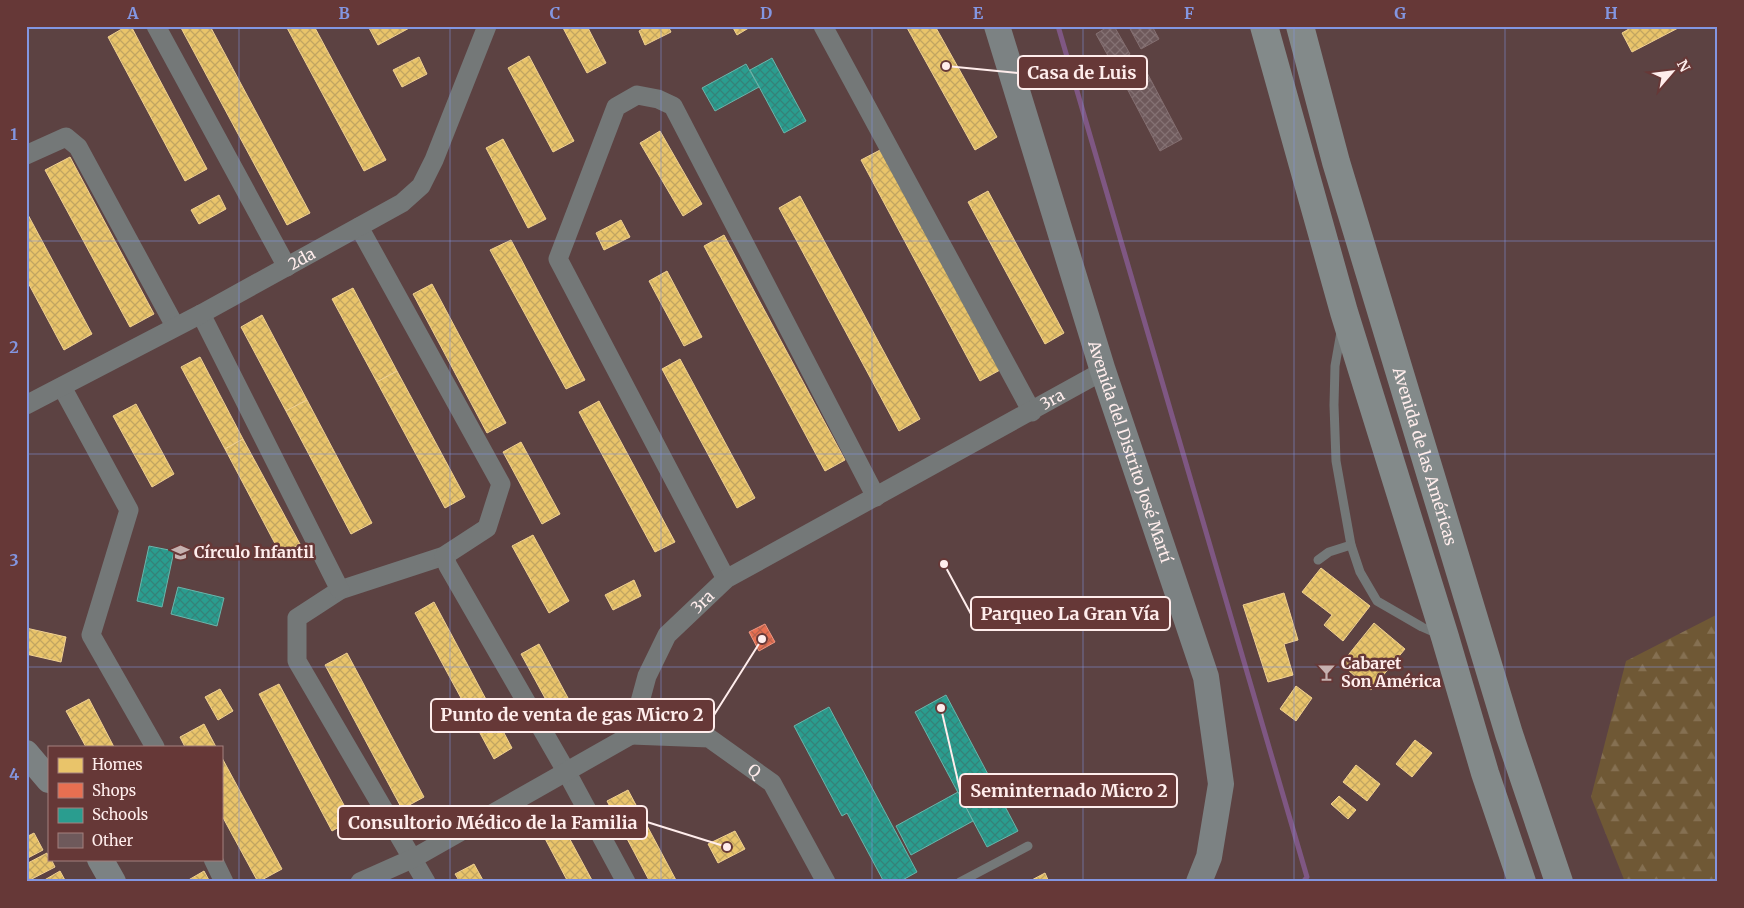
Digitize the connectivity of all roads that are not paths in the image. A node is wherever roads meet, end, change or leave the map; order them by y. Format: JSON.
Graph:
{"nodes":[{"id":1,"x":156,"y":26,"type":"edge"},
{"id":2,"x":487,"y":26,"type":"edge"},
{"id":3,"x":824,"y":26,"type":"edge"},
{"id":4,"x":997,"y":26,"type":"edge"},
{"id":5,"x":1264,"y":26,"type":"edge"},
{"id":6,"x":1300,"y":26,"type":"edge"},
{"id":7,"x":26,"y":155,"type":"edge"},
{"id":8,"x":359,"y":228,"type":"junction"},
{"id":9,"x":287,"y":267,"type":"junction"},
{"id":10,"x":1344,"y":312,"type":"junction"},
{"id":11,"x":201,"y":314,"type":"junction"},
{"id":12,"x":175,"y":326,"type":"junction"},
{"id":13,"x":1103,"y":371,"type":"junction"},
{"id":14,"x":62,"y":386,"type":"junction"},
{"id":15,"x":26,"y":405,"type":"edge"},
{"id":16,"x":1032,"y":412,"type":"junction"},
{"id":17,"x":876,"y":497,"type":"junction"},
{"id":18,"x":1351,"y":545,"type":"junction"},
{"id":19,"x":444,"y":556,"type":"junction"},
{"id":20,"x":1318,"y":560,"type":"dead end"},
{"id":21,"x":726,"y":579,"type":"junction"},
{"id":22,"x":340,"y":590,"type":"junction"},
{"id":23,"x":1445,"y":637,"type":"junction"},
{"id":24,"x":631,"y":735,"type":"junction"},
{"id":25,"x":154,"y":746,"type":"edge"},
{"id":26,"x":26,"y":753,"type":"edge"},
{"id":27,"x":566,"y":771,"type":"junction"},
{"id":28,"x":48,"y":779,"type":"edge"},
{"id":29,"x":1028,"y":846,"type":"dead end"},
{"id":30,"x":414,"y":858,"type":"junction"},
{"id":31,"x":101,"y":860,"type":"edge"},
{"id":32,"x":213,"y":860,"type":"edge"},
{"id":33,"x":113,"y":882,"type":"edge"},
{"id":34,"x":224,"y":882,"type":"edge"},
{"id":35,"x":360,"y":882,"type":"edge"},
{"id":36,"x":426,"y":882,"type":"edge"},
{"id":37,"x":626,"y":882,"type":"edge"},
{"id":38,"x":826,"y":882,"type":"edge"},
{"id":39,"x":960,"y":882,"type":"edge"},
{"id":40,"x":1198,"y":882,"type":"edge"},
{"id":41,"x":1522,"y":882,"type":"edge"},
{"id":42,"x":1559,"y":882,"type":"edge"}],
"edges":[{"from":1,"to":9,"type":"street"},
{"from":2,"to":8,"type":"street","name":"2da"},
{"from":3,"to":16,"type":"street"},
{"from":4,"to":13,"type":"main road","name":"Avenida del Distrito José Martí"},
{"from":5,"to":10,"type":"main road"},
{"from":6,"to":42,"type":"main road","name":"Avenida de las Américas"},
{"from":7,"to":12,"type":"street"},
{"from":8,"to":9,"type":"street","name":"2da"},
{"from":8,"to":19,"type":"street"},
{"from":9,"to":11,"type":"street","name":"2da"},
{"from":10,"to":18,"type":"lane"},
{"from":10,"to":23,"type":"main road"},
{"from":11,"to":12,"type":"street","name":"2da"},
{"from":11,"to":22,"type":"street"},
{"from":12,"to":14,"type":"street","name":"2da"},
{"from":13,"to":16,"type":"street","name":"3ra"},
{"from":13,"to":40,"type":"main road","name":"Avenida del Distrito José Martí"},
{"from":14,"to":15,"type":"street","name":"2da"},
{"from":14,"to":25,"type":"street"},
{"from":16,"to":17,"type":"street","name":"3ra"},
{"from":17,"to":21,"type":"street","name":"3ra"},
{"from":17,"to":21,"type":"street"},
{"from":18,"to":20,"type":"lane"},
{"from":18,"to":23,"type":"lane"},
{"from":19,"to":22,"type":"street"},
{"from":19,"to":27,"type":"street"},
{"from":21,"to":24,"type":"street","name":"3ra"},
{"from":22,"to":30,"type":"street"},
{"from":23,"to":41,"type":"main road"},
{"from":24,"to":27,"type":"street"},
{"from":24,"to":38,"type":"street","name":"Q"},
{"from":26,"to":28,"type":"main road"},
{"from":27,"to":30,"type":"street"},
{"from":27,"to":37,"type":"street"},
{"from":29,"to":39,"type":"lane"},
{"from":30,"to":35,"type":"street"},
{"from":30,"to":36,"type":"street"},
{"from":31,"to":33,"type":"main road"},
{"from":32,"to":34,"type":"street"}]}
